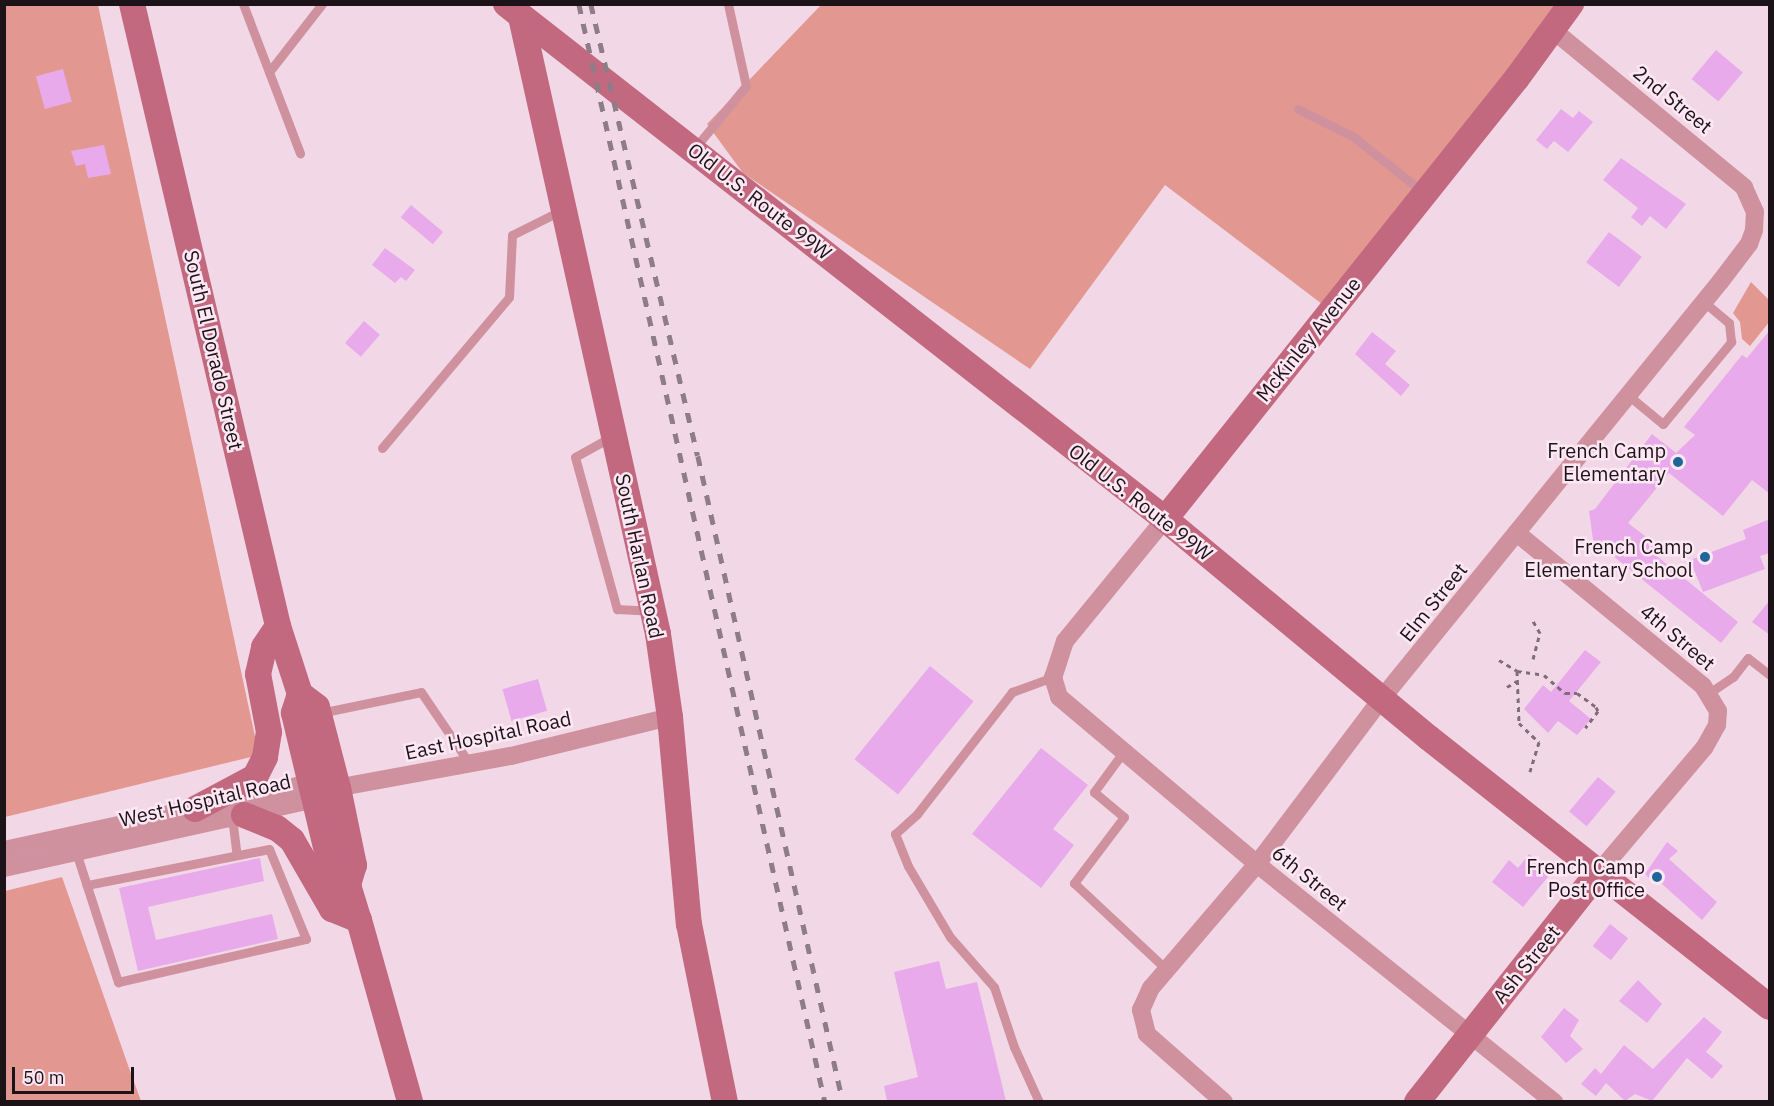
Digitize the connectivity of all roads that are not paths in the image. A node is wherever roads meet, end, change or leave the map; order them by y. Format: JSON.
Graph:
{"nodes":[{"id":1,"x":132,"y":4,"type":"edge"},
{"id":2,"x":243,"y":4,"type":"edge"},
{"id":3,"x":322,"y":4,"type":"edge"},
{"id":4,"x":728,"y":4,"type":"edge"},
{"id":5,"x":1571,"y":4,"type":"edge"},
{"id":6,"x":514,"y":10,"type":"edge"},
{"id":7,"x":1553,"y":30,"type":"junction"},
{"id":8,"x":269,"y":72,"type":"junction"},
{"id":9,"x":1298,"y":109,"type":"dead end"},
{"id":10,"x":694,"y":149,"type":"junction"},
{"id":11,"x":300,"y":153,"type":"dead end"},
{"id":12,"x":1425,"y":193,"type":"junction"},
{"id":13,"x":564,"y":209,"type":"junction"},
{"id":14,"x":1755,"y":212,"type":"joint"},
{"id":15,"x":1704,"y":302,"type":"junction"},
{"id":16,"x":1629,"y":396,"type":"junction"},
{"id":17,"x":614,"y":435,"type":"junction"},
{"id":18,"x":382,"y":448,"type":"dead end"},
{"id":19,"x":1165,"y":519,"type":"junction"},
{"id":20,"x":1518,"y":534,"type":"junction"},
{"id":21,"x":653,"y":611,"type":"junction"},
{"id":22,"x":278,"y":626,"type":"junction"},
{"id":23,"x":1770,"y":675,"type":"edge"},
{"id":24,"x":1053,"y":677,"type":"junction"},
{"id":25,"x":1709,"y":693,"type":"junction"},
{"id":26,"x":300,"y":694,"type":"junction"},
{"id":27,"x":1383,"y":697,"type":"junction"},
{"id":28,"x":1718,"y":711,"type":"joint"},
{"id":29,"x":318,"y":713,"type":"junction"},
{"id":30,"x":670,"y":717,"type":"junction"},
{"id":31,"x":1124,"y":751,"type":"junction"},
{"id":32,"x":469,"y":763,"type":"junction"},
{"id":33,"x":326,"y":790,"type":"junction"},
{"id":34,"x":195,"y":809,"type":"junction"},
{"id":35,"x":238,"y":816,"type":"junction"},
{"id":36,"x":4,"y":850,"type":"edge"},
{"id":37,"x":76,"y":852,"type":"junction"},
{"id":38,"x":237,"y":855,"type":"junction"},
{"id":39,"x":1257,"y":864,"type":"junction"},
{"id":40,"x":4,"y":868,"type":"edge"},
{"id":41,"x":1601,"y":876,"type":"junction"},
{"id":42,"x":87,"y":885,"type":"junction"},
{"id":43,"x":359,"y":920,"type":"junction"},
{"id":44,"x":1167,"y":970,"type":"junction"},
{"id":45,"x":1770,"y":1007,"type":"edge"},
{"id":46,"x":1473,"y":1037,"type":"junction"},
{"id":47,"x":410,"y":1101,"type":"edge"},
{"id":48,"x":725,"y":1101,"type":"edge"},
{"id":49,"x":1039,"y":1101,"type":"edge"},
{"id":50,"x":1224,"y":1101,"type":"edge"},
{"id":51,"x":1417,"y":1101,"type":"edge"},
{"id":52,"x":1428,"y":1101,"type":"edge"},
{"id":53,"x":1554,"y":1101,"type":"edge"}],
"edges":[{"from":1,"to":22,"type":"main road","name":"South El Dorado Street"},
{"from":2,"to":8,"type":"lane"},
{"from":3,"to":8,"type":"lane"},
{"from":4,"to":10,"type":"lane"},
{"from":5,"to":7,"type":"main road","name":"McKinley Avenue"},
{"from":6,"to":10,"type":"main road","name":"Old U.S. Route 99W"},
{"from":6,"to":13,"type":"main road","name":"South Harlan Road"},
{"from":7,"to":12,"type":"main road","name":"McKinley Avenue"},
{"from":7,"to":14,"type":"street","name":"2nd Street"},
{"from":8,"to":11,"type":"lane"},
{"from":9,"to":12,"type":"lane"},
{"from":10,"to":19,"type":"main road","name":"Old U.S. Route 99W"},
{"from":12,"to":19,"type":"main road","name":"McKinley Avenue"},
{"from":13,"to":17,"type":"main road","name":"South Harlan Road"},
{"from":13,"to":18,"type":"lane"},
{"from":14,"to":15,"type":"street","name":"Elm Street"},
{"from":15,"to":16,"type":"street","name":"Elm Street"},
{"from":15,"to":16,"type":"lane"},
{"from":16,"to":20,"type":"street","name":"Elm Street"},
{"from":17,"to":21,"type":"main road","name":"South Harlan Road"},
{"from":17,"to":21,"type":"lane"},
{"from":19,"to":24,"type":"street","name":"McKinley Avenue"},
{"from":19,"to":27,"type":"main road","name":"Old U.S. Route 99W"},
{"from":20,"to":25,"type":"street","name":"4th Street"},
{"from":20,"to":27,"type":"street","name":"Elm Street"},
{"from":21,"to":30,"type":"main road","name":"South Harlan Road"},
{"from":22,"to":26,"type":"main road","name":"South El Dorado Street"},
{"from":22,"to":34,"type":"main road"},
{"from":23,"to":25,"type":"lane"},
{"from":24,"to":31,"type":"street","name":"6th Street"},
{"from":24,"to":49,"type":"lane"},
{"from":25,"to":28,"type":"street","name":"4th Street"},
{"from":26,"to":29,"type":"main road","name":"South El Dorado Street"},
{"from":26,"to":33,"type":"main road","name":"South El Dorado Street"},
{"from":27,"to":39,"type":"street","name":"Elm Street"},
{"from":27,"to":41,"type":"main road","name":"Old U.S. Route 99W"},
{"from":28,"to":41,"type":"street","name":"Ash Street"},
{"from":29,"to":32,"type":"lane"},
{"from":29,"to":33,"type":"main road","name":"South El Dorado Street"},
{"from":30,"to":32,"type":"street","name":"East Hospital Road"},
{"from":30,"to":48,"type":"main road","name":"South Harlan Road"},
{"from":31,"to":39,"type":"street","name":"6th Street"},
{"from":31,"to":44,"type":"lane"},
{"from":32,"to":33,"type":"street","name":"East Hospital Road"},
{"from":33,"to":34,"type":"street","name":"West Hospital Road"},
{"from":33,"to":35,"type":"street","name":"West Hospital Road"},
{"from":33,"to":43,"type":"main road","name":"South El Dorado Street"},
{"from":34,"to":36,"type":"street","name":"West Hospital Road"},
{"from":35,"to":37,"type":"street","name":"West Hospital Road"},
{"from":35,"to":38,"type":"lane"},
{"from":35,"to":43,"type":"main road"},
{"from":37,"to":40,"type":"street","name":"West Hospital Road"},
{"from":37,"to":42,"type":"lane"},
{"from":38,"to":42,"type":"lane"},
{"from":38,"to":42,"type":"lane"},
{"from":39,"to":44,"type":"street","name":"Elm Street"},
{"from":39,"to":46,"type":"street","name":"6th Street"},
{"from":41,"to":45,"type":"main road","name":"Old U.S. Route 99W"},
{"from":41,"to":46,"type":"main road","name":"Ash Street"},
{"from":43,"to":47,"type":"main road","name":"South El Dorado Street"},
{"from":44,"to":50,"type":"street","name":"Elm Street"},
{"from":46,"to":51,"type":"main road","name":"Ash Street"},
{"from":46,"to":52,"type":"main road","name":"Ash Street"},
{"from":46,"to":53,"type":"street","name":"6th Street"}]}
